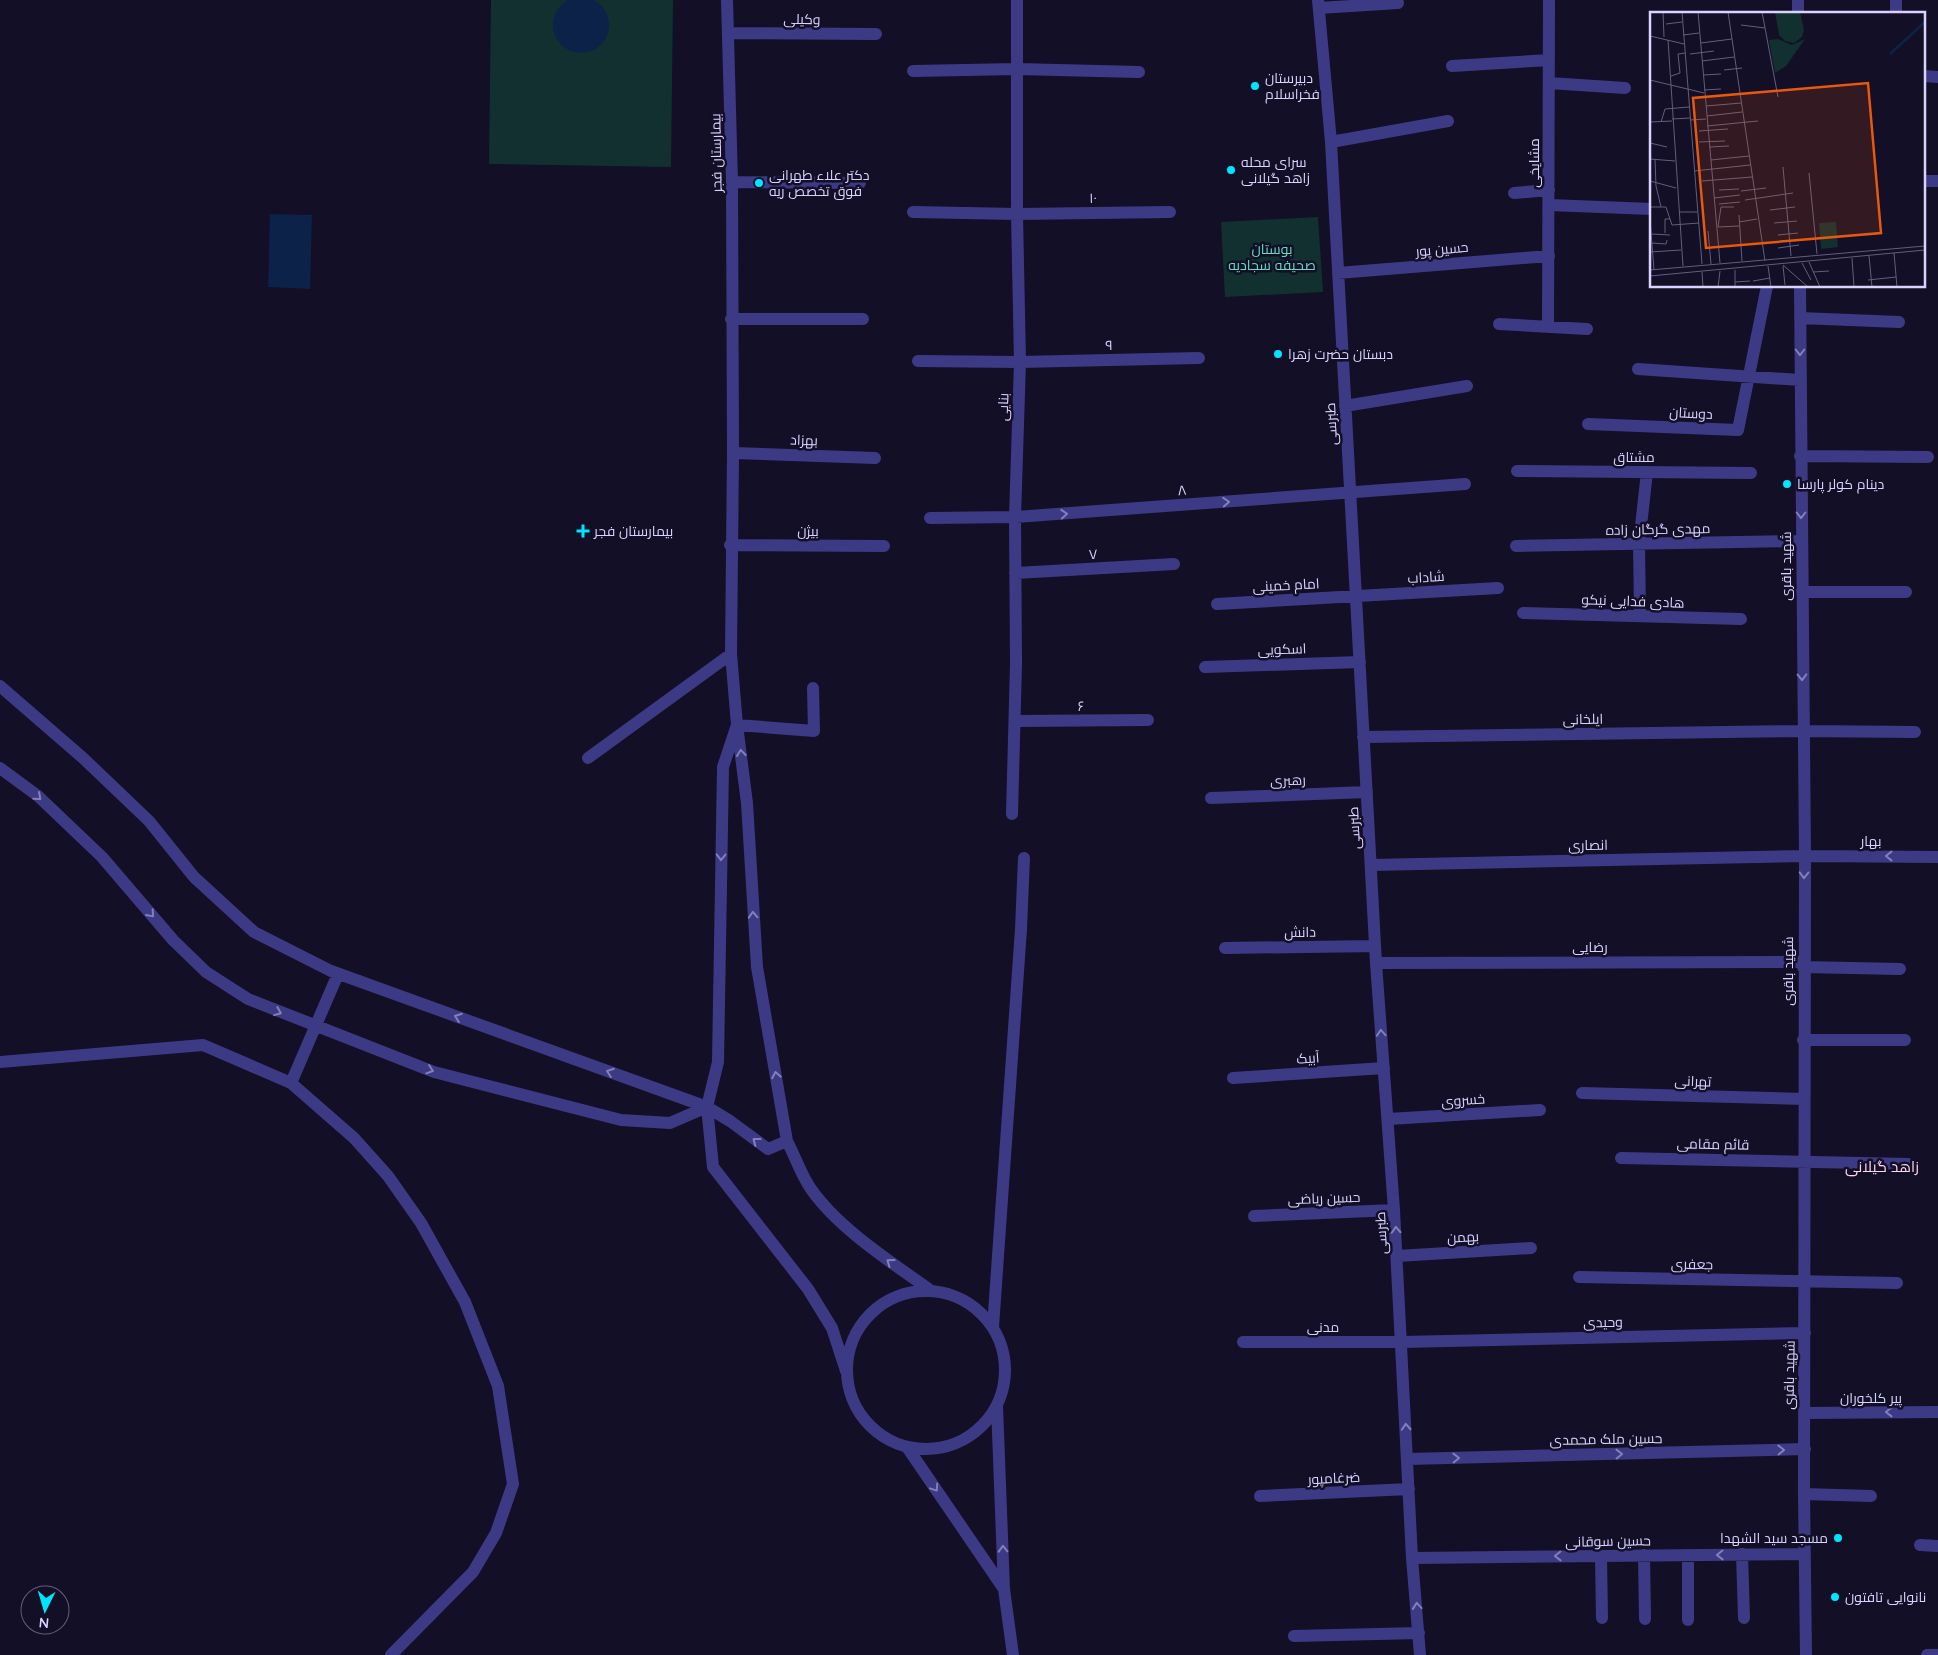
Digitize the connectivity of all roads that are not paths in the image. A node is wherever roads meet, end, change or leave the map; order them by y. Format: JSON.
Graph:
{"nodes":[{"id":1,"x":727,"y":0,"type":"edge"},
{"id":2,"x":1017,"y":0,"type":"edge"},
{"id":3,"x":1549,"y":0,"type":"edge"},
{"id":4,"x":1398,"y":3,"type":"dead end"},
{"id":5,"x":1318,"y":4,"type":"edge"},
{"id":6,"x":728,"y":33,"type":"junction"},
{"id":7,"x":876,"y":34,"type":"dead end"},
{"id":8,"x":1549,"y":60,"type":"junction"},
{"id":9,"x":1452,"y":66,"type":"dead end"},
{"id":10,"x":1018,"y":69,"type":"junction"},
{"id":11,"x":913,"y":71,"type":"dead end"},
{"id":12,"x":1139,"y":72,"type":"dead end"},
{"id":13,"x":1549,"y":83,"type":"junction"},
{"id":14,"x":1625,"y":88,"type":"dead end"},
{"id":15,"x":1448,"y":121,"type":"dead end"},
{"id":16,"x":1330,"y":142,"type":"junction"},
{"id":17,"x":732,"y":182,"type":"junction"},
{"id":18,"x":860,"y":183,"type":"dead end"},
{"id":19,"x":1549,"y":190,"type":"junction"},
{"id":20,"x":1514,"y":194,"type":"dead end"},
{"id":21,"x":1549,"y":205,"type":"junction"},
{"id":22,"x":1650,"y":210,"type":"edge"},
{"id":23,"x":913,"y":212,"type":"dead end"},
{"id":24,"x":1170,"y":212,"type":"dead end"},
{"id":25,"x":1017,"y":214,"type":"junction"},
{"id":26,"x":1549,"y":256,"type":"junction"},
{"id":27,"x":1338,"y":273,"type":"junction"},
{"id":28,"x":1767,"y":288,"type":"edge"},
{"id":29,"x":1800,"y":288,"type":"edge"},
{"id":30,"x":1800,"y":318,"type":"junction"},
{"id":31,"x":731,"y":319,"type":"junction"},
{"id":32,"x":863,"y":319,"type":"dead end"},
{"id":33,"x":1899,"y":322,"type":"dead end"},
{"id":34,"x":1500,"y":324,"type":"dead end"},
{"id":35,"x":1548,"y":326,"type":"junction"},
{"id":36,"x":1587,"y":329,"type":"dead end"},
{"id":37,"x":1199,"y":358,"type":"dead end"},
{"id":38,"x":918,"y":361,"type":"dead end"},
{"id":39,"x":1020,"y":362,"type":"junction"},
{"id":40,"x":1638,"y":369,"type":"dead end"},
{"id":41,"x":1748,"y":377,"type":"junction"},
{"id":42,"x":1800,"y":380,"type":"junction"},
{"id":43,"x":1467,"y":386,"type":"dead end"},
{"id":44,"x":1345,"y":406,"type":"junction"},
{"id":45,"x":1588,"y":424,"type":"dead end"},
{"id":46,"x":733,"y":453,"type":"junction"},
{"id":47,"x":1800,"y":456,"type":"junction"},
{"id":48,"x":1928,"y":457,"type":"dead end"},
{"id":49,"x":874,"y":458,"type":"dead end"},
{"id":50,"x":1517,"y":471,"type":"dead end"},
{"id":51,"x":1647,"y":472,"type":"junction"},
{"id":52,"x":1752,"y":473,"type":"dead end"},
{"id":53,"x":1465,"y":484,"type":"dead end"},
{"id":54,"x":1350,"y":492,"type":"junction"},
{"id":55,"x":930,"y":518,"type":"dead end"},
{"id":56,"x":1015,"y":518,"type":"junction"},
{"id":57,"x":1801,"y":541,"type":"junction"},
{"id":58,"x":1639,"y":544,"type":"junction"},
{"id":59,"x":730,"y":545,"type":"junction"},
{"id":60,"x":884,"y":546,"type":"dead end"},
{"id":61,"x":1516,"y":546,"type":"dead end"},
{"id":62,"x":1174,"y":564,"type":"dead end"},
{"id":63,"x":1015,"y":573,"type":"junction"},
{"id":64,"x":1498,"y":588,"type":"dead end"},
{"id":65,"x":1801,"y":592,"type":"junction"},
{"id":66,"x":1906,"y":592,"type":"dead end"},
{"id":67,"x":1356,"y":596,"type":"junction"},
{"id":68,"x":1217,"y":604,"type":"dead end"},
{"id":69,"x":1524,"y":613,"type":"dead end"},
{"id":70,"x":1640,"y":616,"type":"junction"},
{"id":71,"x":1741,"y":619,"type":"dead end"},
{"id":72,"x":730,"y":654,"type":"junction"},
{"id":73,"x":1360,"y":662,"type":"junction"},
{"id":74,"x":1204,"y":667,"type":"dead end"},
{"id":75,"x":0,"y":686,"type":"edge"},
{"id":76,"x":813,"y":688,"type":"dead end"},
{"id":77,"x":1148,"y":720,"type":"dead end"},
{"id":78,"x":1015,"y":722,"type":"junction"},
{"id":79,"x":737,"y":725,"type":"junction"},
{"id":80,"x":1803,"y":731,"type":"junction"},
{"id":81,"x":1915,"y":732,"type":"dead end"},
{"id":82,"x":1363,"y":737,"type":"junction"},
{"id":83,"x":588,"y":758,"type":"dead end"},
{"id":84,"x":0,"y":768,"type":"edge"},
{"id":85,"x":1367,"y":792,"type":"junction"},
{"id":86,"x":1211,"y":798,"type":"dead end"},
{"id":87,"x":1012,"y":814,"type":"dead end"},
{"id":88,"x":1805,"y":856,"type":"junction"},
{"id":89,"x":1938,"y":857,"type":"edge"},
{"id":90,"x":1024,"y":858,"type":"dead end"},
{"id":91,"x":1371,"y":865,"type":"junction"},
{"id":92,"x":1376,"y":946,"type":"junction"},
{"id":93,"x":1225,"y":948,"type":"dead end"},
{"id":94,"x":1376,"y":963,"type":"junction"},
{"id":95,"x":1803,"y":964,"type":"junction"},
{"id":96,"x":1900,"y":969,"type":"dead end"},
{"id":97,"x":338,"y":974,"type":"junction"},
{"id":98,"x":316,"y":1027,"type":"junction"},
{"id":99,"x":1803,"y":1040,"type":"junction"},
{"id":100,"x":1905,"y":1040,"type":"dead end"},
{"id":101,"x":0,"y":1062,"type":"edge"},
{"id":102,"x":1384,"y":1068,"type":"junction"},
{"id":103,"x":1234,"y":1078,"type":"dead end"},
{"id":104,"x":291,"y":1083,"type":"junction"},
{"id":105,"x":1582,"y":1092,"type":"dead end"},
{"id":106,"x":1804,"y":1099,"type":"junction"},
{"id":107,"x":706,"y":1107,"type":"junction"},
{"id":108,"x":1540,"y":1110,"type":"dead end"},
{"id":109,"x":1388,"y":1119,"type":"junction"},
{"id":110,"x":787,"y":1141,"type":"junction"},
{"id":111,"x":1621,"y":1158,"type":"dead end"},
{"id":112,"x":1804,"y":1160,"type":"junction"},
{"id":113,"x":1908,"y":1164,"type":"dead end"},
{"id":114,"x":1394,"y":1210,"type":"junction"},
{"id":115,"x":1254,"y":1216,"type":"dead end"},
{"id":116,"x":1531,"y":1248,"type":"dead end"},
{"id":117,"x":1397,"y":1256,"type":"junction"},
{"id":118,"x":1579,"y":1277,"type":"dead end"},
{"id":119,"x":1804,"y":1281,"type":"junction"},
{"id":120,"x":1897,"y":1283,"type":"dead end"},
{"id":121,"x":930,"y":1290,"type":"junction"},
{"id":122,"x":993,"y":1327,"type":"junction"},
{"id":123,"x":1805,"y":1333,"type":"junction"},
{"id":124,"x":1243,"y":1342,"type":"dead end"},
{"id":125,"x":1402,"y":1342,"type":"junction"},
{"id":126,"x":846,"y":1371,"type":"junction"},
{"id":127,"x":997,"y":1406,"type":"junction"},
{"id":128,"x":1938,"y":1412,"type":"edge"},
{"id":129,"x":1804,"y":1413,"type":"junction"},
{"id":130,"x":907,"y":1447,"type":"junction"},
{"id":131,"x":1805,"y":1449,"type":"junction"},
{"id":132,"x":1408,"y":1459,"type":"junction"},
{"id":133,"x":1409,"y":1489,"type":"junction"},
{"id":134,"x":1804,"y":1494,"type":"junction"},
{"id":135,"x":1260,"y":1496,"type":"dead end"},
{"id":136,"x":1871,"y":1496,"type":"dead end"},
{"id":137,"x":1920,"y":1545,"type":"dead end"},
{"id":138,"x":1938,"y":1546,"type":"edge"},
{"id":139,"x":1742,"y":1554,"type":"junction"},
{"id":140,"x":1804,"y":1554,"type":"junction"},
{"id":141,"x":1644,"y":1555,"type":"junction"},
{"id":142,"x":1688,"y":1555,"type":"junction"},
{"id":143,"x":1601,"y":1556,"type":"junction"},
{"id":144,"x":1412,"y":1558,"type":"junction"},
{"id":145,"x":1004,"y":1589,"type":"junction"},
{"id":146,"x":1602,"y":1618,"type":"dead end"},
{"id":147,"x":1744,"y":1618,"type":"dead end"},
{"id":148,"x":1645,"y":1619,"type":"dead end"},
{"id":149,"x":1688,"y":1620,"type":"dead end"},
{"id":150,"x":1419,"y":1633,"type":"junction"},
{"id":151,"x":1294,"y":1636,"type":"dead end"},
{"id":152,"x":1938,"y":1654,"type":"edge"},
{"id":153,"x":391,"y":1655,"type":"edge"},
{"id":154,"x":1013,"y":1655,"type":"edge"},
{"id":155,"x":1420,"y":1655,"type":"edge"},
{"id":156,"x":1806,"y":1655,"type":"edge"},
{"id":157,"x":1927,"y":1655,"type":"edge"}],
"edges":[{"from":1,"to":6,"type":"street","name":"بیمارستان فجر"},
{"from":2,"to":10,"type":"street","name":"بنایی"},
{"from":3,"to":8,"type":"street","name":"مشایخی"},
{"from":4,"to":5,"type":"street"},
{"from":5,"to":16,"type":"street","name":"طبرسی"},
{"from":6,"to":7,"type":"street","name":"وکیلی"},
{"from":6,"to":17,"type":"street","name":"بیمارستان فجر"},
{"from":8,"to":9,"type":"street"},
{"from":8,"to":13,"type":"street","name":"مشایخی"},
{"from":10,"to":11,"type":"street"},
{"from":10,"to":12,"type":"street"},
{"from":10,"to":25,"type":"street","name":"بنایی"},
{"from":13,"to":14,"type":"street"},
{"from":13,"to":19,"type":"street","name":"مشایخی"},
{"from":15,"to":16,"type":"street"},
{"from":16,"to":27,"type":"street","name":"طبرسی"},
{"from":17,"to":18,"type":"street"},
{"from":17,"to":31,"type":"street","name":"بیمارستان فجر"},
{"from":19,"to":20,"type":"street"},
{"from":19,"to":21,"type":"street","name":"مشایخی"},
{"from":21,"to":22,"type":"street"},
{"from":21,"to":26,"type":"street","name":"مشایخی"},
{"from":23,"to":25,"type":"street","name":"۱۰"},
{"from":24,"to":25,"type":"street","name":"۱۰"},
{"from":25,"to":39,"type":"street","name":"بنایی"},
{"from":26,"to":27,"type":"street","name":"حسین پور"},
{"from":26,"to":35,"type":"street","name":"مشایخی"},
{"from":27,"to":44,"type":"street","name":"طبرسی"},
{"from":28,"to":41,"type":"street","name":"دوستان"},
{"from":29,"to":30,"type":"street","name":"شهید باقری"},
{"from":30,"to":33,"type":"street"},
{"from":30,"to":42,"type":"street","name":"شهید باقری","one_way":true},
{"from":31,"to":32,"type":"street"},
{"from":31,"to":46,"type":"street","name":"بیمارستان فجر"},
{"from":34,"to":35,"type":"street"},
{"from":35,"to":36,"type":"street"},
{"from":37,"to":39,"type":"street","name":"۹"},
{"from":38,"to":39,"type":"street","name":"۹"},
{"from":39,"to":56,"type":"street","name":"بنایی"},
{"from":40,"to":41,"type":"street"},
{"from":41,"to":42,"type":"street"},
{"from":41,"to":45,"type":"street","name":"دوستان"},
{"from":42,"to":47,"type":"street","name":"شهید باقری"},
{"from":43,"to":44,"type":"street"},
{"from":44,"to":54,"type":"street","name":"طبرسی"},
{"from":46,"to":49,"type":"street","name":"بهزاد"},
{"from":46,"to":59,"type":"street","name":"بیمارستان فجر"},
{"from":47,"to":48,"type":"street"},
{"from":47,"to":57,"type":"street","name":"شهید باقری","one_way":true},
{"from":50,"to":51,"type":"street","name":"مشتاق"},
{"from":51,"to":52,"type":"street","name":"مشتاق"},
{"from":51,"to":58,"type":"street"},
{"from":53,"to":54,"type":"street","name":"۸"},
{"from":56,"to":54,"type":"street","name":"۸","one_way":true},
{"from":54,"to":67,"type":"street","name":"طبرسی"},
{"from":55,"to":56,"type":"street","name":"۸"},
{"from":56,"to":63,"type":"street","name":"بنایی"},
{"from":57,"to":58,"type":"street","name":"مهدی گرگان زاده"},
{"from":57,"to":65,"type":"street","name":"شهید باقری"},
{"from":58,"to":61,"type":"street","name":"مهدی گرگان زاده"},
{"from":58,"to":70,"type":"street"},
{"from":59,"to":60,"type":"street","name":"بیژن"},
{"from":59,"to":72,"type":"street","name":"بیمارستان فجر"},
{"from":62,"to":63,"type":"street","name":"۷"},
{"from":63,"to":78,"type":"street","name":"بنایی"},
{"from":64,"to":67,"type":"street","name":"شاداب"},
{"from":65,"to":66,"type":"street"},
{"from":65,"to":80,"type":"street","name":"شهید باقری","one_way":true},
{"from":67,"to":68,"type":"street","name":"امام خمینی"},
{"from":67,"to":73,"type":"street","name":"طبرسی"},
{"from":69,"to":70,"type":"street","name":"هادی فدایی نیکو"},
{"from":70,"to":71,"type":"street","name":"هادی فدایی نیکو"},
{"from":72,"to":79,"type":"street","name":"بیمارستان فجر"},
{"from":72,"to":83,"type":"street"},
{"from":73,"to":74,"type":"street","name":"اسکویی"},
{"from":73,"to":82,"type":"street","name":"طبرسی"},
{"from":75,"to":97,"type":"street"},
{"from":76,"to":79,"type":"street"},
{"from":77,"to":78,"type":"street","name":"۶"},
{"from":78,"to":87,"type":"street","name":"بنایی"},
{"from":79,"to":107,"type":"street","one_way":true},
{"from":110,"to":79,"type":"street","name":"بیمارستان فجر","one_way":true},
{"from":80,"to":81,"type":"street","name":"ایلخانی"},
{"from":80,"to":82,"type":"street","name":"ایلخانی"},
{"from":80,"to":88,"type":"street","name":"شهید باقری"},
{"from":82,"to":85,"type":"street","name":"طبرسی"},
{"from":84,"to":98,"type":"street","one_way":true},
{"from":85,"to":86,"type":"street","name":"رهبری"},
{"from":85,"to":91,"type":"street","name":"طبرسی"},
{"from":89,"to":88,"type":"street","name":"بهار","one_way":true},
{"from":88,"to":91,"type":"street","name":"انصاری"},
{"from":88,"to":95,"type":"street","name":"شهید باقری","one_way":true},
{"from":90,"to":122,"type":"street"},
{"from":91,"to":92,"type":"street","name":"طبرسی"},
{"from":92,"to":93,"type":"street","name":"دانش"},
{"from":92,"to":94,"type":"street","name":"طبرسی"},
{"from":94,"to":95,"type":"street","name":"رضایی"},
{"from":102,"to":94,"type":"street","name":"طبرسی","one_way":true},
{"from":95,"to":96,"type":"street","name":"رضایی"},
{"from":95,"to":99,"type":"street","name":"شهید باقری"},
{"from":97,"to":98,"type":"street"},
{"from":107,"to":97,"type":"street","one_way":true},
{"from":98,"to":104,"type":"street"},
{"from":98,"to":107,"type":"street","one_way":true},
{"from":99,"to":100,"type":"street"},
{"from":99,"to":106,"type":"street","name":"شهید باقری"},
{"from":101,"to":104,"type":"street"},
{"from":102,"to":103,"type":"street","name":"آبیک"},
{"from":102,"to":109,"type":"street","name":"طبرسی"},
{"from":104,"to":153,"type":"street"},
{"from":105,"to":106,"type":"street","name":"تهرانی"},
{"from":106,"to":112,"type":"street","name":"شهید باقری"},
{"from":110,"to":107,"type":"street","one_way":true},
{"from":107,"to":126,"type":"street"},
{"from":108,"to":109,"type":"street","name":"خسروی"},
{"from":109,"to":114,"type":"street","name":"طبرسی"},
{"from":121,"to":110,"type":"street","name":"بیمارستان فجر","one_way":true},
{"from":111,"to":112,"type":"street","name":"قائم مقامی"},
{"from":112,"to":113,"type":"street","name":"قائم مقامی"},
{"from":112,"to":119,"type":"street","name":"شهید باقری"},
{"from":114,"to":115,"type":"street","name":"حسین ریاضی"},
{"from":117,"to":114,"type":"street","name":"طبرسی","one_way":true},
{"from":116,"to":117,"type":"street","name":"بهمن"},
{"from":117,"to":125,"type":"street","name":"طبرسی"},
{"from":118,"to":119,"type":"street","name":"جعفری"},
{"from":119,"to":120,"type":"street","name":"جعفری"},
{"from":119,"to":123,"type":"street","name":"شهید باقری"},
{"from":121,"to":122,"type":"street"},
{"from":121,"to":126,"type":"street"},
{"from":122,"to":127,"type":"street"},
{"from":123,"to":125,"type":"street","name":"وحیدی"},
{"from":123,"to":129,"type":"street","name":"شهید باقری"},
{"from":124,"to":125,"type":"street","name":"مدنی"},
{"from":132,"to":125,"type":"street","name":"طبرسی","one_way":true},
{"from":126,"to":130,"type":"street"},
{"from":127,"to":130,"type":"street"},
{"from":145,"to":127,"type":"street","one_way":true},
{"from":128,"to":129,"type":"street","name":"پیر کلخوران","one_way":true},
{"from":129,"to":131,"type":"street","name":"شهید باقری"},
{"from":130,"to":145,"type":"street","one_way":true},
{"from":132,"to":131,"type":"street","name":"حسین ملک محمدی","one_way":true},
{"from":131,"to":134,"type":"street","name":"شهید باقری"},
{"from":132,"to":133,"type":"street","name":"طبرسی"},
{"from":133,"to":135,"type":"street","name":"ضرغامپور"},
{"from":133,"to":144,"type":"street","name":"طبرسی"},
{"from":134,"to":136,"type":"street"},
{"from":134,"to":140,"type":"street","name":"شهید باقری"},
{"from":137,"to":138,"type":"street"},
{"from":139,"to":140,"type":"street","name":"حسین سوقانی"},
{"from":139,"to":142,"type":"street","name":"حسین سوقانی","one_way":true},
{"from":139,"to":147,"type":"street"},
{"from":140,"to":156,"type":"street","name":"شهید باقری"},
{"from":141,"to":142,"type":"street","name":"حسین سوقانی"},
{"from":141,"to":143,"type":"street","name":"حسین سوقانی"},
{"from":141,"to":148,"type":"street"},
{"from":142,"to":149,"type":"street"},
{"from":143,"to":144,"type":"street","name":"حسین سوقانی","one_way":true},
{"from":143,"to":146,"type":"street"},
{"from":150,"to":144,"type":"street","name":"طبرسی","one_way":true},
{"from":145,"to":154,"type":"street"},
{"from":150,"to":151,"type":"street"},
{"from":150,"to":155,"type":"street","name":"طبرسی"},
{"from":152,"to":157,"type":"street"}]}
